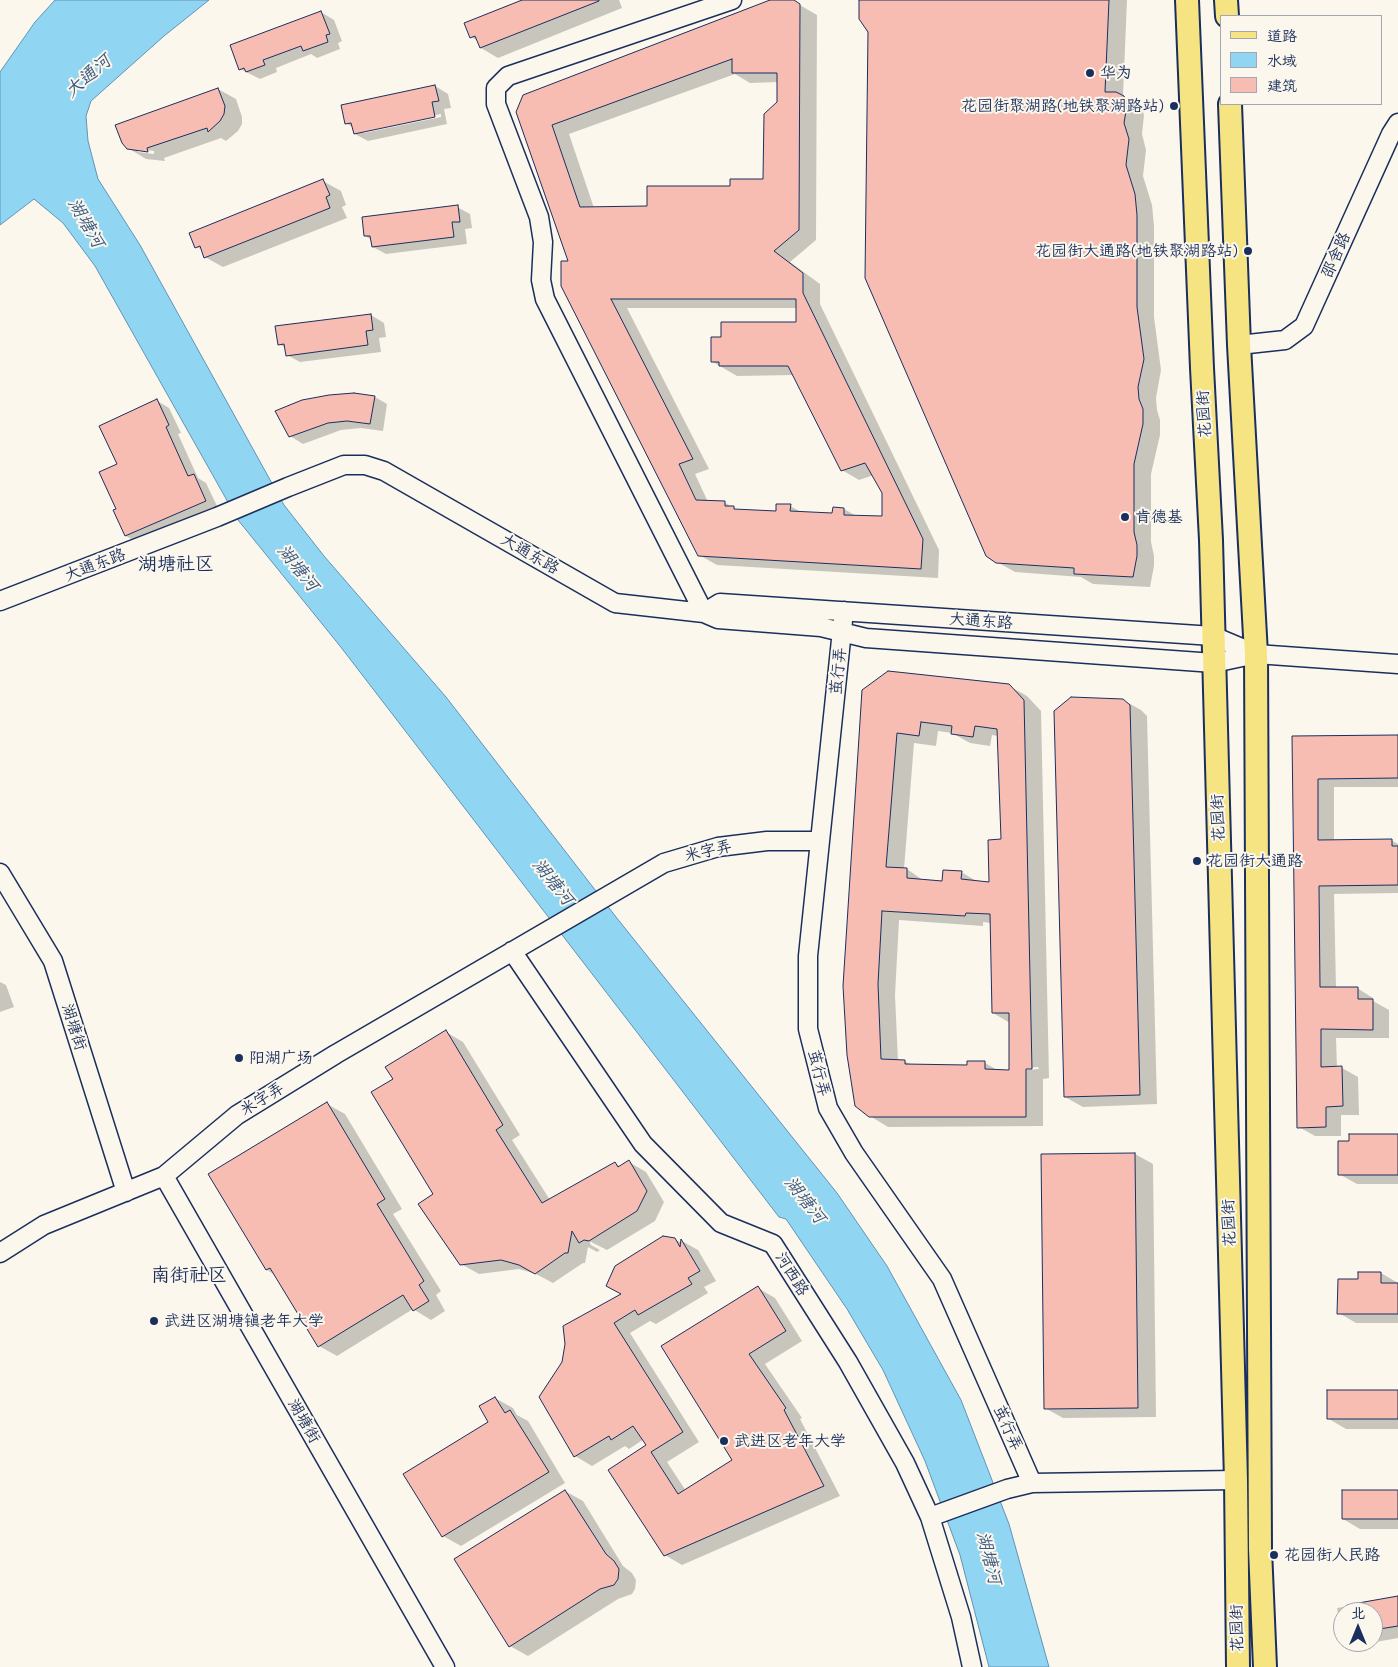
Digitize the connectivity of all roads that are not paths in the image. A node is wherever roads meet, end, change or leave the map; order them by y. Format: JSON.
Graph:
{"nodes":[{"id":1,"x":732,"y":0,"type":"edge"},
{"id":2,"x":1187,"y":0,"type":"edge"},
{"id":3,"x":1226,"y":0,"type":"edge"},
{"id":4,"x":1227,"y":15,"type":"edge"},
{"id":5,"x":1230,"y":105,"type":"edge"},
{"id":6,"x":1398,"y":123,"type":"edge"},
{"id":7,"x":1239,"y":344,"type":"junction"},
{"id":8,"x":0,"y":601,"type":"edge"},
{"id":9,"x":844,"y":611,"type":"junction"},
{"id":10,"x":704,"y":612,"type":"junction"},
{"id":11,"x":843,"y":632,"type":"junction"},
{"id":12,"x":1213,"y":636,"type":"junction"},
{"id":13,"x":1256,"y":654,"type":"junction"},
{"id":14,"x":1214,"y":663,"type":"junction"},
{"id":15,"x":1398,"y":664,"type":"edge"},
{"id":16,"x":819,"y":841,"type":"junction"},
{"id":17,"x":0,"y":873,"type":"edge"},
{"id":18,"x":512,"y":951,"type":"junction"},
{"id":19,"x":164,"y":1176,"type":"junction"},
{"id":20,"x":126,"y":1192,"type":"junction"},
{"id":21,"x":0,"y":1253,"type":"edge"},
{"id":22,"x":1236,"y":1480,"type":"junction"},
{"id":23,"x":1032,"y":1482,"type":"junction"},
{"id":24,"x":936,"y":1515,"type":"junction"},
{"id":25,"x":445,"y":1667,"type":"edge"},
{"id":26,"x":972,"y":1667,"type":"edge"},
{"id":27,"x":1238,"y":1667,"type":"edge"},
{"id":28,"x":1265,"y":1667,"type":"edge"}],
"edges":[{"from":1,"to":10,"type":"street"},
{"from":2,"to":12,"type":"main road","name":"花园街"},
{"from":3,"to":4,"type":"main road"},
{"from":5,"to":7,"type":"main road","name":"花园街"},
{"from":6,"to":7,"type":"street","name":"邵舍路"},
{"from":7,"to":13,"type":"main road","name":"花园街"},
{"from":8,"to":10,"type":"street","name":"大通东路"},
{"from":9,"to":10,"type":"street","name":"大通东路"},
{"from":9,"to":11,"type":"street","name":"茧行弄"},
{"from":9,"to":12,"type":"street","name":"大通东路"},
{"from":10,"to":11,"type":"street","name":"大通东路"},
{"from":11,"to":14,"type":"street","name":"大通东路"},
{"from":11,"to":16,"type":"street","name":"茧行弄"},
{"from":12,"to":13,"type":"street","name":"大通东路"},
{"from":12,"to":14,"type":"main road","name":"花园街"},
{"from":13,"to":14,"type":"street","name":"大通东路"},
{"from":13,"to":15,"type":"street","name":"大通东路"},
{"from":13,"to":28,"type":"main road","name":"花园街"},
{"from":14,"to":22,"type":"main road","name":"花园街"},
{"from":16,"to":18,"type":"street","name":"米字弄"},
{"from":16,"to":23,"type":"street","name":"茧行弄"},
{"from":17,"to":20,"type":"street","name":"湖塘街"},
{"from":18,"to":19,"type":"street","name":"米字弄"},
{"from":18,"to":24,"type":"street","name":"河西路"},
{"from":19,"to":20,"type":"street","name":"米字弄"},
{"from":19,"to":25,"type":"street","name":"湖塘街"},
{"from":20,"to":21,"type":"street","name":"米字弄"},
{"from":22,"to":23,"type":"street"},
{"from":22,"to":27,"type":"main road","name":"花园街"},
{"from":23,"to":24,"type":"street"},
{"from":24,"to":26,"type":"street","name":"河西路"}]}
